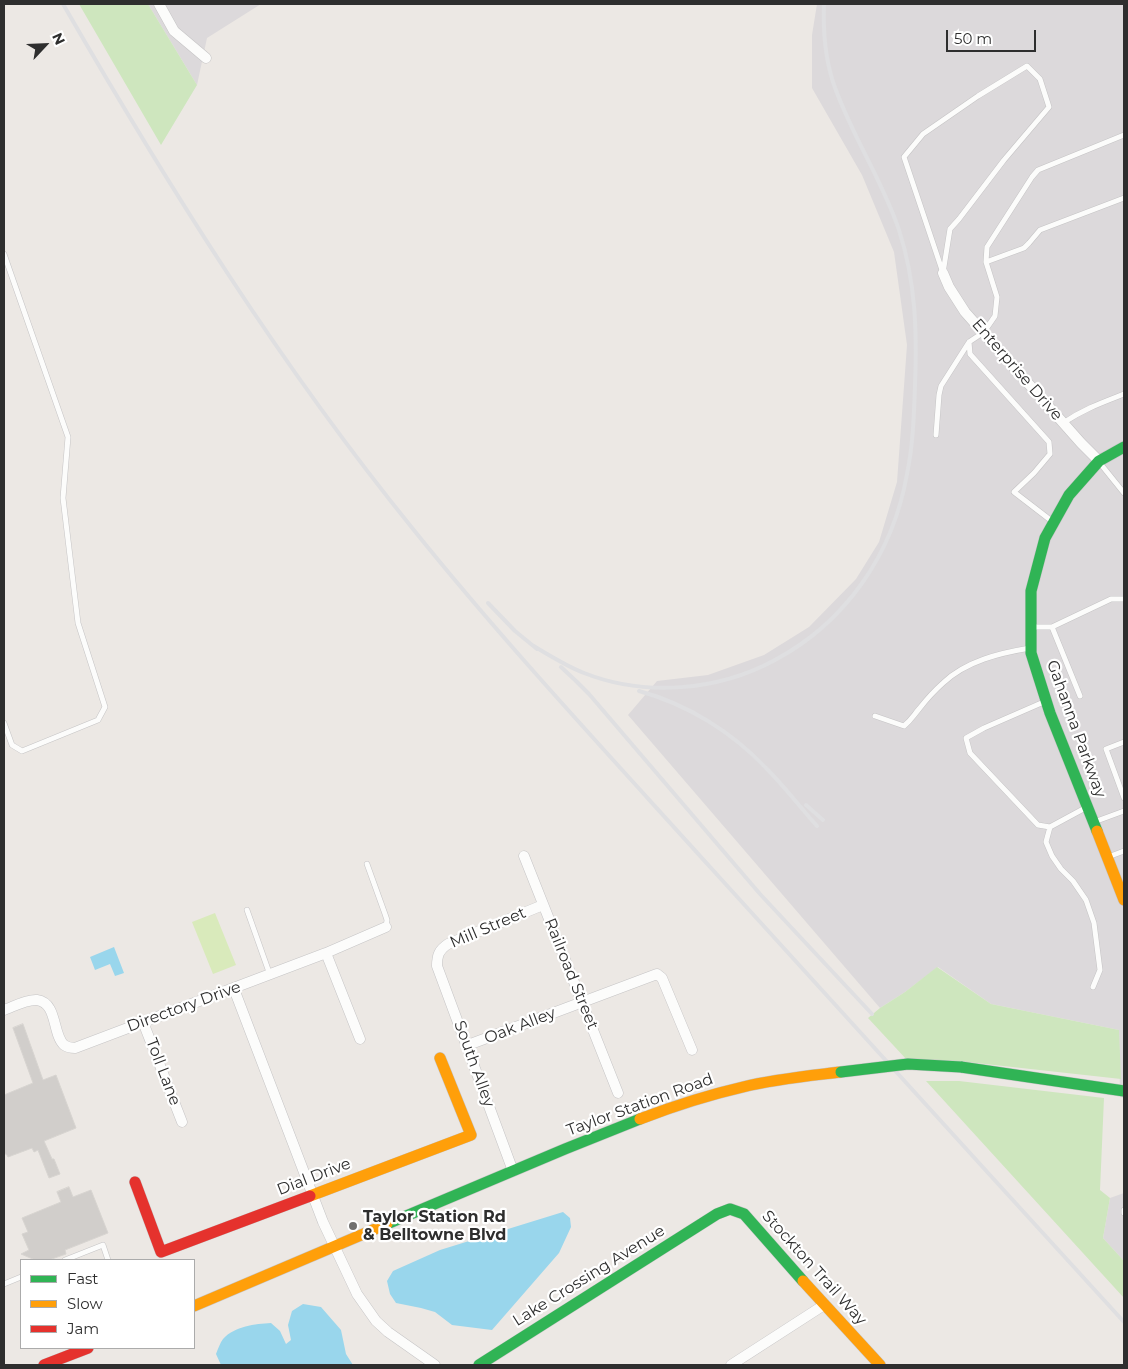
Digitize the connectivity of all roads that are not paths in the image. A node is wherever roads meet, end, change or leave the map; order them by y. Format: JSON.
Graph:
{"nodes":[{"id":1,"x":159,"y":4,"type":"edge"},
{"id":2,"x":206,"y":58,"type":"dead end"},
{"id":3,"x":1124,"y":135,"type":"edge"},
{"id":4,"x":1124,"y":198,"type":"edge"},
{"id":5,"x":4,"y":254,"type":"edge"},
{"id":6,"x":986,"y":262,"type":"junction"},
{"id":7,"x":943,"y":273,"type":"junction"},
{"id":8,"x":11,"y":275,"type":"junction"},
{"id":9,"x":4,"y":278,"type":"edge"},
{"id":10,"x":984,"y":332,"type":"junction"},
{"id":11,"x":969,"y":342,"type":"junction"},
{"id":12,"x":1124,"y":394,"type":"edge"},
{"id":13,"x":1063,"y":422,"type":"junction"},
{"id":14,"x":936,"y":436,"type":"dead end"},
{"id":15,"x":1124,"y":448,"type":"edge"},
{"id":16,"x":1099,"y":461,"type":"junction"},
{"id":17,"x":1124,"y":491,"type":"edge"},
{"id":18,"x":1054,"y":522,"type":"junction"},
{"id":19,"x":1124,"y":599,"type":"edge"},
{"id":20,"x":1031,"y":627,"type":"junction"},
{"id":21,"x":1052,"y":628,"type":"junction"},
{"id":22,"x":1031,"y":648,"type":"junction"},
{"id":23,"x":1080,"y":696,"type":"dead end"},
{"id":24,"x":1046,"y":701,"type":"junction"},
{"id":25,"x":875,"y":716,"type":"dead end"},
{"id":26,"x":4,"y":723,"type":"edge"},
{"id":27,"x":1124,"y":742,"type":"edge"},
{"id":28,"x":1124,"y":798,"type":"edge"},
{"id":29,"x":1088,"y":807,"type":"junction"},
{"id":30,"x":1124,"y":811,"type":"edge"},
{"id":31,"x":1094,"y":822,"type":"junction"},
{"id":32,"x":1050,"y":827,"type":"junction"},
{"id":33,"x":1124,"y":850,"type":"edge"},
{"id":34,"x":524,"y":856,"type":"dead end"},
{"id":35,"x":1108,"y":857,"type":"junction"},
{"id":36,"x":366,"y":864,"type":"dead end"},
{"id":37,"x":1124,"y":900,"type":"edge"},
{"id":38,"x":543,"y":905,"type":"junction"},
{"id":39,"x":247,"y":910,"type":"dead end"},
{"id":40,"x":386,"y":927,"type":"joint"},
{"id":41,"x":326,"y":953,"type":"junction"},
{"id":42,"x":437,"y":957,"type":"joint"},
{"id":43,"x":270,"y":975,"type":"junction"},
{"id":44,"x":1093,"y":987,"type":"dead end"},
{"id":45,"x":234,"y":989,"type":"junction"},
{"id":46,"x":581,"y":1002,"type":"junction"},
{"id":47,"x":4,"y":1010,"type":"edge"},
{"id":48,"x":143,"y":1022,"type":"junction"},
{"id":49,"x":360,"y":1038,"type":"dead end"},
{"id":50,"x":468,"y":1045,"type":"junction"},
{"id":51,"x":692,"y":1050,"type":"dead end"},
{"id":52,"x":440,"y":1058,"type":"dead end"},
{"id":53,"x":1124,"y":1091,"type":"edge"},
{"id":54,"x":618,"y":1093,"type":"dead end"},
{"id":55,"x":182,"y":1122,"type":"dead end"},
{"id":56,"x":513,"y":1171,"type":"junction"},
{"id":57,"x":135,"y":1182,"type":"dead end"},
{"id":58,"x":313,"y":1195,"type":"junction"},
{"id":59,"x":717,"y":1214,"type":"joint"},
{"id":60,"x":334,"y":1247,"type":"junction"},
{"id":61,"x":68,"y":1259,"type":"edge"},
{"id":62,"x":108,"y":1259,"type":"edge"},
{"id":63,"x":20,"y":1277,"type":"edge"},
{"id":64,"x":4,"y":1284,"type":"edge"},
{"id":65,"x":824,"y":1305,"type":"junction"},
{"id":66,"x":195,"y":1306,"type":"edge"},
{"id":67,"x":85,"y":1349,"type":"edge"},
{"id":68,"x":44,"y":1365,"type":"edge"},
{"id":69,"x":434,"y":1365,"type":"edge"},
{"id":70,"x":479,"y":1365,"type":"edge"},
{"id":71,"x":731,"y":1365,"type":"edge"},
{"id":72,"x":880,"y":1365,"type":"edge"}],
"edges":[{"from":1,"to":2,"type":"street"},
{"from":3,"to":6,"type":"lane"},
{"from":4,"to":6,"type":"lane"},
{"from":5,"to":8,"type":"lane"},
{"from":6,"to":10,"type":"lane"},
{"from":7,"to":7,"type":"lane"},
{"from":7,"to":10,"type":"street","name":"Enterprise Drive"},
{"from":8,"to":9,"type":"lane"},
{"from":8,"to":26,"type":"lane"},
{"from":10,"to":11,"type":"lane"},
{"from":10,"to":13,"type":"street","name":"Enterprise Drive"},
{"from":11,"to":14,"type":"lane"},
{"from":11,"to":18,"type":"lane"},
{"from":12,"to":13,"type":"lane"},
{"from":13,"to":16,"type":"street","name":"Enterprise Drive"},
{"from":15,"to":16,"type":"street","name":"Gahanna Parkway"},
{"from":16,"to":17,"type":"lane"},
{"from":16,"to":18,"type":"street","name":"Gahanna Parkway"},
{"from":18,"to":20,"type":"street","name":"Gahanna Parkway"},
{"from":19,"to":21,"type":"lane"},
{"from":20,"to":21,"type":"lane"},
{"from":20,"to":22,"type":"street","name":"Gahanna Parkway"},
{"from":21,"to":23,"type":"lane"},
{"from":22,"to":24,"type":"street","name":"Gahanna Parkway"},
{"from":22,"to":25,"type":"lane"},
{"from":24,"to":29,"type":"street","name":"Gahanna Parkway"},
{"from":24,"to":32,"type":"lane"},
{"from":27,"to":28,"type":"lane"},
{"from":29,"to":31,"type":"street","name":"Gahanna Parkway"},
{"from":29,"to":32,"type":"lane"},
{"from":30,"to":31,"type":"lane"},
{"from":31,"to":35,"type":"street","name":"Gahanna Parkway"},
{"from":32,"to":44,"type":"lane"},
{"from":33,"to":35,"type":"lane"},
{"from":34,"to":38,"type":"street","name":"Railroad Street"},
{"from":35,"to":37,"type":"street","name":"Gahanna Parkway"},
{"from":36,"to":40,"type":"lane"},
{"from":38,"to":42,"type":"street","name":"Mill Street"},
{"from":38,"to":46,"type":"street","name":"Railroad Street"},
{"from":39,"to":43,"type":"lane"},
{"from":40,"to":41,"type":"street","name":"Directory Drive"},
{"from":41,"to":43,"type":"street","name":"Directory Drive"},
{"from":41,"to":49,"type":"street"},
{"from":42,"to":50,"type":"street","name":"South Alley"},
{"from":43,"to":45,"type":"street","name":"Directory Drive"},
{"from":45,"to":48,"type":"street","name":"Directory Drive"},
{"from":45,"to":58,"type":"street"},
{"from":46,"to":50,"type":"street","name":"Oak Alley"},
{"from":46,"to":51,"type":"street","name":"Oak Alley"},
{"from":46,"to":54,"type":"street","name":"Railroad Street"},
{"from":47,"to":48,"type":"street","name":"Directory Drive"},
{"from":48,"to":55,"type":"street","name":"Toll Lane"},
{"from":50,"to":56,"type":"street","name":"South Alley"},
{"from":52,"to":58,"type":"street","name":"Dial Drive"},
{"from":53,"to":56,"type":"street","name":"Taylor Station Road","bridge":true},
{"from":56,"to":60,"type":"street","name":"Taylor Station Road"},
{"from":57,"to":58,"type":"street","name":"Dial Drive"},
{"from":58,"to":60,"type":"street"},
{"from":59,"to":65,"type":"street","name":"Stockton Trail Way"},
{"from":59,"to":70,"type":"street","name":"Lake Crossing Avenue"},
{"from":60,"to":66,"type":"street","name":"Taylor Station Road"},
{"from":60,"to":69,"type":"street"},
{"from":61,"to":62,"type":"lane"},
{"from":63,"to":64,"type":"lane"},
{"from":65,"to":71,"type":"street"},
{"from":65,"to":72,"type":"street","name":"Stockton Trail Way"},
{"from":67,"to":68,"type":"street"}]}
